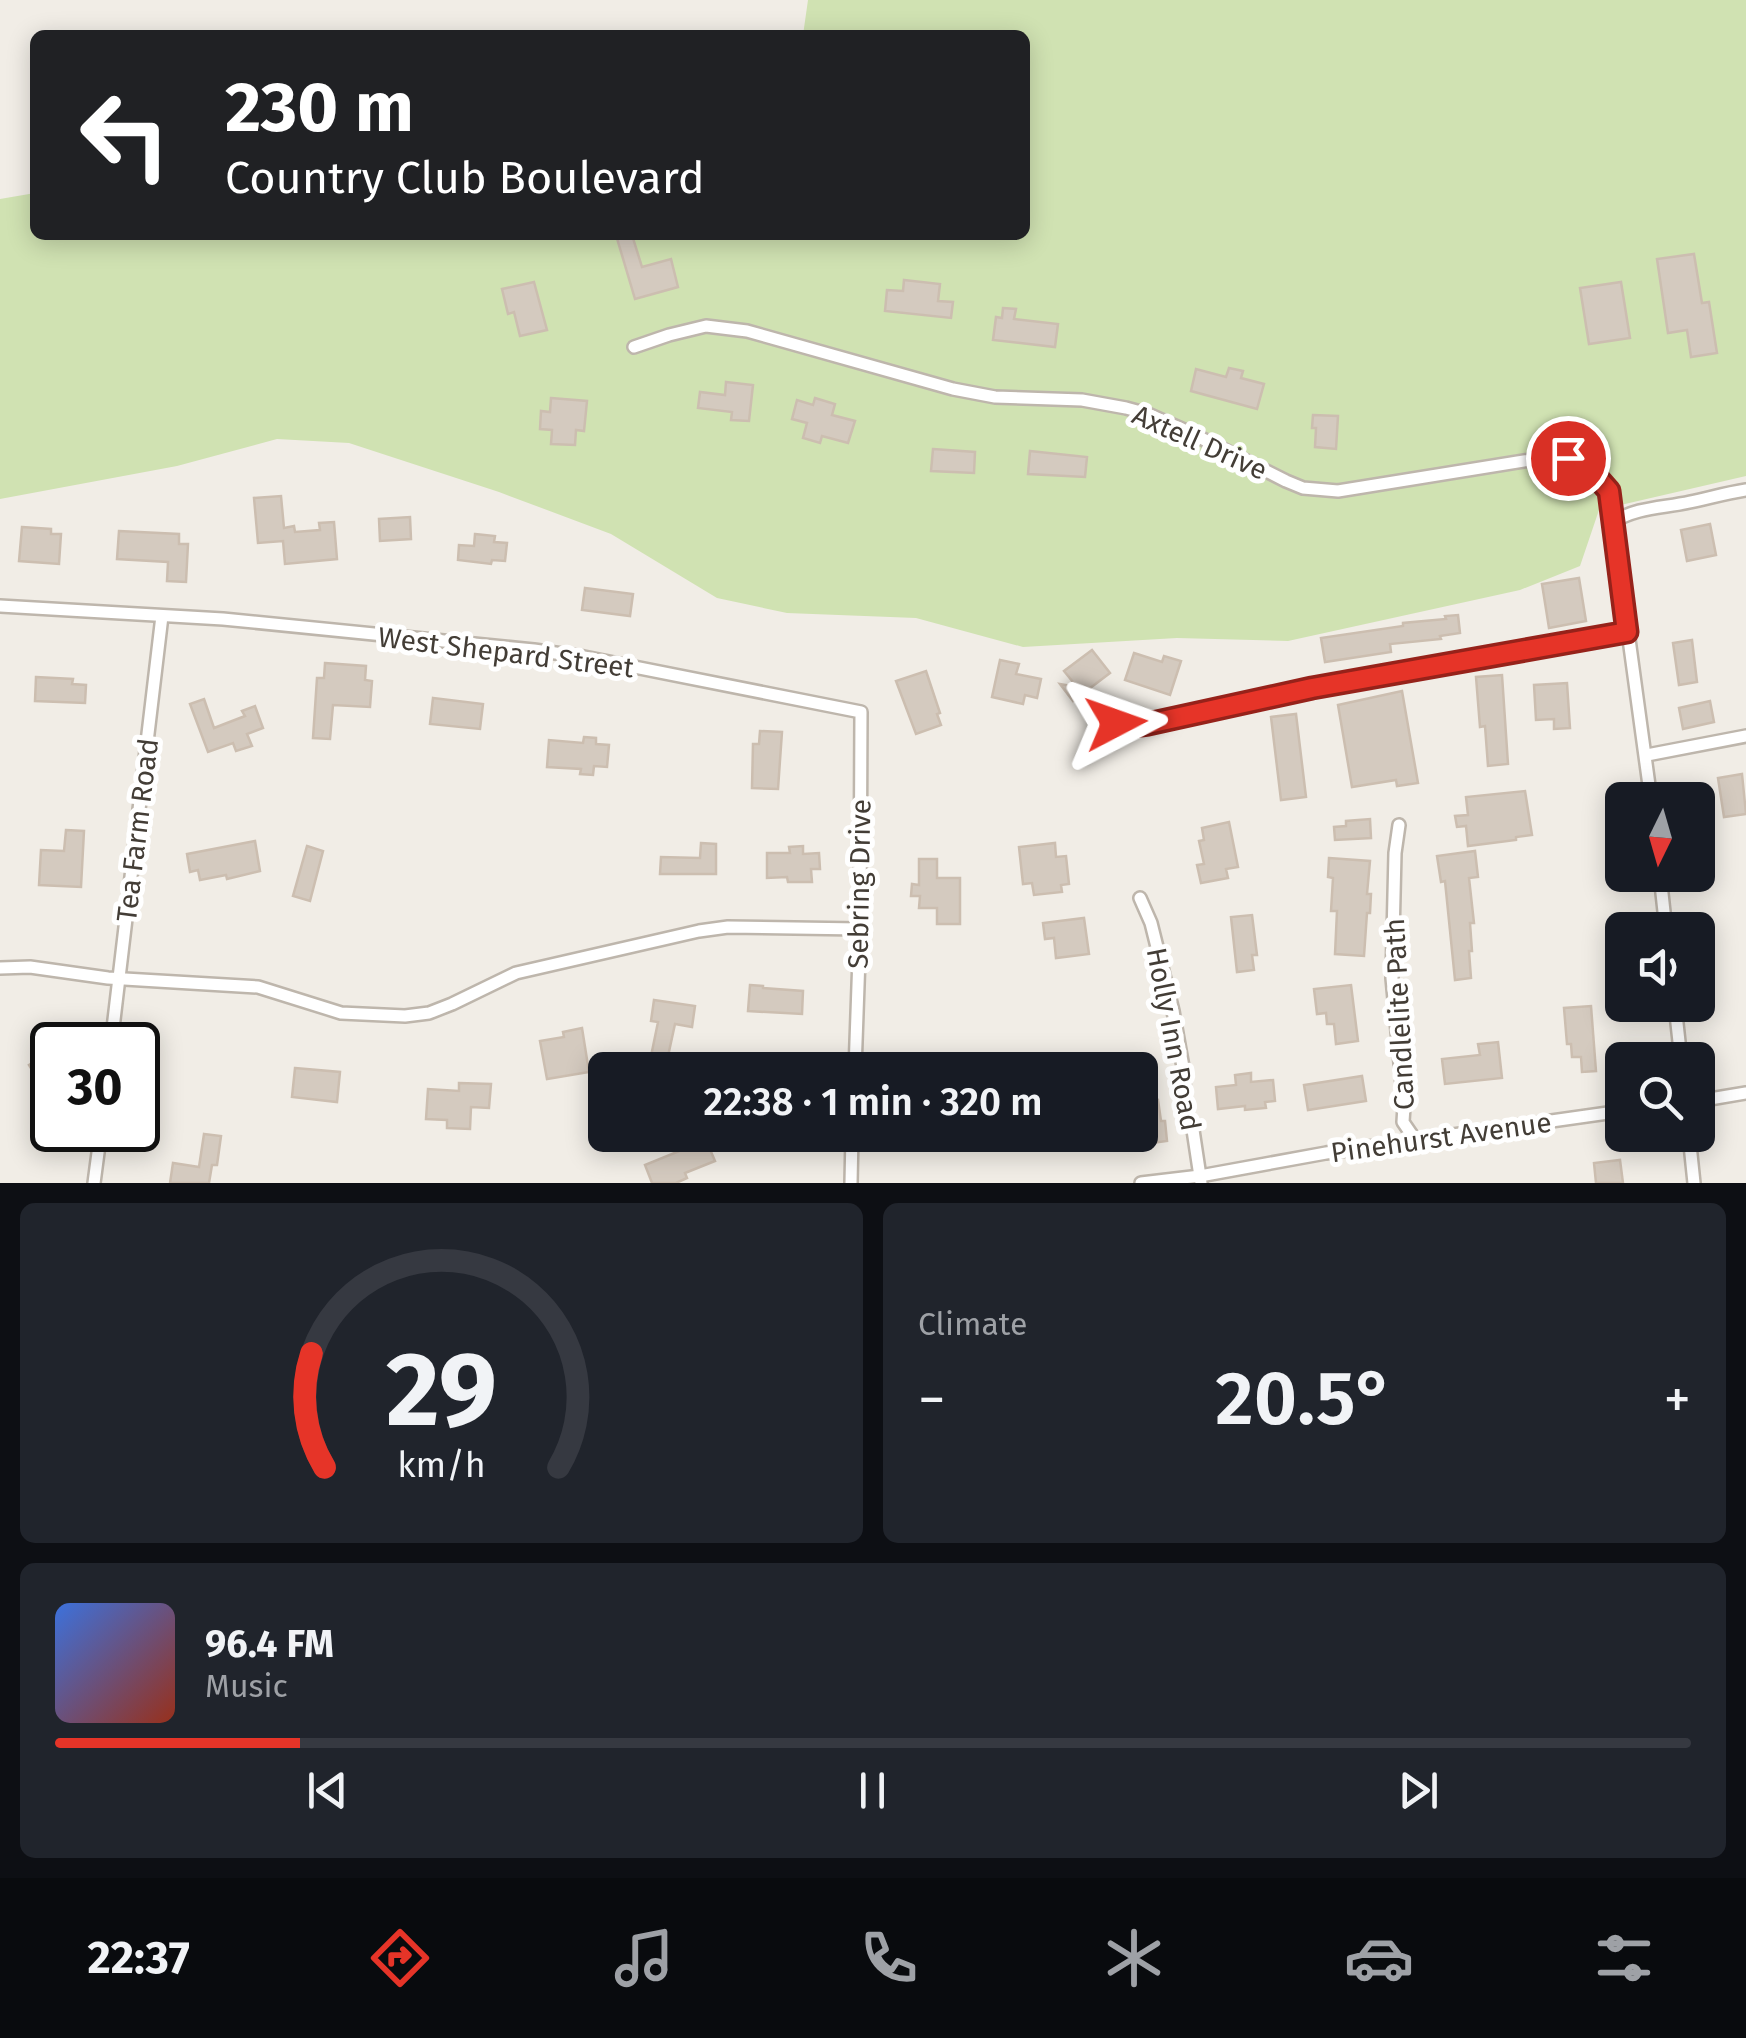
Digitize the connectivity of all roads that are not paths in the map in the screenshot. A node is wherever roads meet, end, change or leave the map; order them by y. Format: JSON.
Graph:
{"nodes":[{"id":1,"x":634,"y":347,"type":"dead end"},
{"id":2,"x":1746,"y":490,"type":"edge"},
{"id":3,"x":1613,"y":522,"type":"junction"},
{"id":4,"x":0,"y":606,"type":"edge"},
{"id":5,"x":162,"y":616,"type":"junction"},
{"id":6,"x":1627,"y":632,"type":"junction"},
{"id":7,"x":847,"y":710,"type":"joint"},
{"id":8,"x":1116,"y":723,"type":"dead end"},
{"id":9,"x":1746,"y":736,"type":"edge"},
{"id":10,"x":1646,"y":756,"type":"junction"},
{"id":11,"x":1650,"y":782,"type":"edge"},
{"id":12,"x":1399,"y":824,"type":"dead end"},
{"id":13,"x":1140,"y":898,"type":"dead end"},
{"id":14,"x":860,"y":929,"type":"junction"},
{"id":15,"x":0,"y":968,"type":"edge"},
{"id":16,"x":119,"y":979,"type":"junction"},
{"id":17,"x":114,"y":1022,"type":"edge"},
{"id":18,"x":856,"y":1052,"type":"edge"},
{"id":19,"x":1746,"y":1093,"type":"edge"},
{"id":20,"x":1715,"y":1098,"type":"edge"},
{"id":21,"x":1605,"y":1113,"type":"edge"},
{"id":22,"x":1416,"y":1140,"type":"junction"},
{"id":23,"x":98,"y":1152,"type":"edge"},
{"id":24,"x":851,"y":1152,"type":"edge"},
{"id":25,"x":1691,"y":1152,"type":"edge"},
{"id":26,"x":1200,"y":1180,"type":"edge"},
{"id":27,"x":94,"y":1183,"type":"edge"},
{"id":28,"x":850,"y":1183,"type":"edge"},
{"id":29,"x":1141,"y":1183,"type":"edge"},
{"id":30,"x":1694,"y":1183,"type":"edge"}],
"edges":[{"from":1,"to":3,"type":"street","name":"Axtell Drive"},
{"from":2,"to":3,"type":"street"},
{"from":3,"to":6,"type":"street","name":"Axtell Drive"},
{"from":4,"to":5,"type":"street","name":"West Shepard Street"},
{"from":5,"to":7,"type":"street","name":"West Shepard Street"},
{"from":5,"to":16,"type":"street","name":"Tea Farm Road"},
{"from":6,"to":8,"type":"street"},
{"from":6,"to":10,"type":"street","name":"Axtell Drive"},
{"from":7,"to":14,"type":"street","name":"Sebring Drive"},
{"from":9,"to":10,"type":"street"},
{"from":10,"to":11,"type":"street","name":"Axtell Drive"},
{"from":12,"to":22,"type":"street","name":"Candlelite Path"},
{"from":13,"to":26,"type":"street","name":"Holly Inn Road"},
{"from":14,"to":16,"type":"street"},
{"from":14,"to":18,"type":"street","name":"Sebring Drive"},
{"from":15,"to":16,"type":"street"},
{"from":16,"to":17,"type":"street","name":"Tea Farm Road"},
{"from":19,"to":20,"type":"street"},
{"from":21,"to":22,"type":"street","name":"Pinehurst Avenue"},
{"from":22,"to":26,"type":"street","name":"Pinehurst Avenue"},
{"from":23,"to":27,"type":"street"},
{"from":24,"to":28,"type":"street"},
{"from":25,"to":30,"type":"street"},
{"from":26,"to":29,"type":"street","name":"Pinehurst Avenue"}]}
